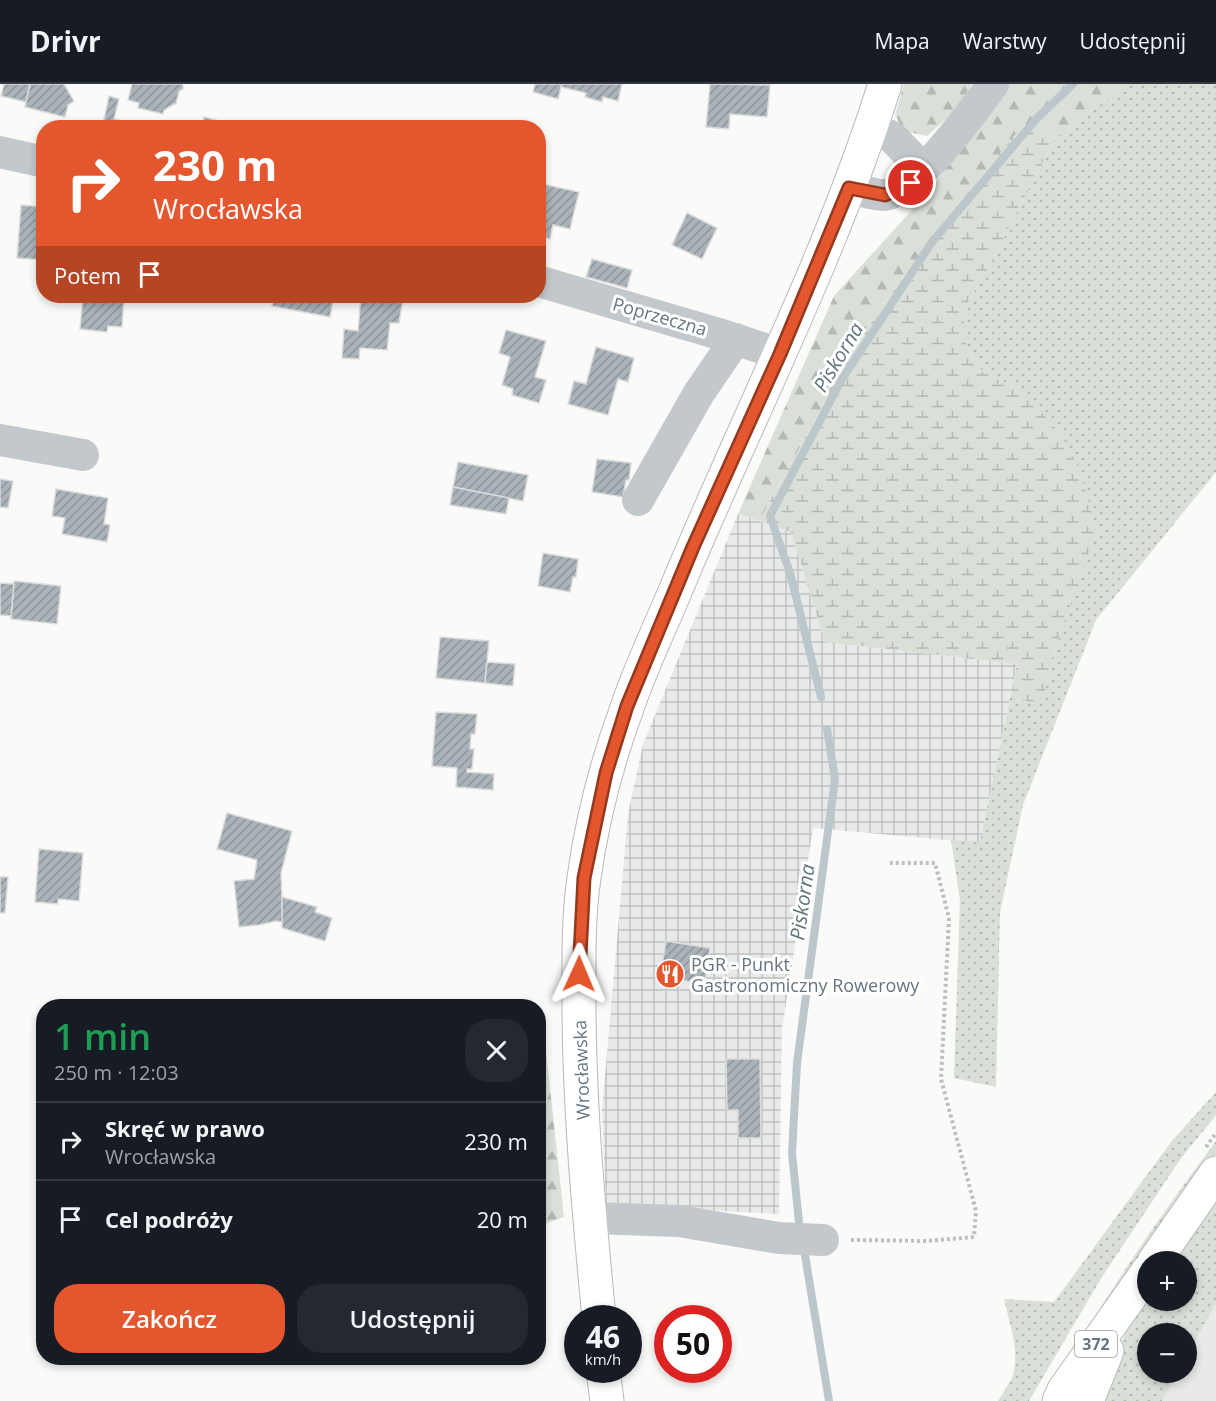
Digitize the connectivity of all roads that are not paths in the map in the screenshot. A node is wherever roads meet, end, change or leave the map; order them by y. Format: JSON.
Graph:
{"nodes":[{"id":1,"x":885,"y":84,"type":"edge"},
{"id":2,"x":993,"y":84,"type":"edge"},
{"id":3,"x":871,"y":130,"type":"junction"},
{"id":4,"x":0,"y":152,"type":"edge"},
{"id":5,"x":36,"y":160,"type":"edge"},
{"id":6,"x":923,"y":169,"type":"junction"},
{"id":7,"x":849,"y":188,"type":"junction"},
{"id":8,"x":546,"y":283,"type":"edge"},
{"id":9,"x":736,"y":339,"type":"junction"},
{"id":10,"x":780,"y":354,"type":"junction"},
{"id":11,"x":0,"y":440,"type":"edge"},
{"id":12,"x":83,"y":455,"type":"dead end"},
{"id":13,"x":638,"y":500,"type":"dead end"},
{"id":14,"x":1216,"y":1173,"type":"edge"},
{"id":15,"x":590,"y":1218,"type":"junction"},
{"id":16,"x":823,"y":1240,"type":"road end"},
{"id":17,"x":1162,"y":1251,"type":"edge"},
{"id":18,"x":1137,"y":1286,"type":"edge"},
{"id":19,"x":1128,"y":1299,"type":"junction"},
{"id":20,"x":598,"y":1305,"type":"edge"},
{"id":21,"x":605,"y":1383,"type":"edge"},
{"id":22,"x":607,"y":1401,"type":"edge"},
{"id":23,"x":1059,"y":1401,"type":"edge"},
{"id":24,"x":1087,"y":1401,"type":"edge"}],
"edges":[{"from":1,"to":3,"type":"main road","name":"Wrocławska"},
{"from":2,"to":6,"type":"street"},
{"from":3,"to":6,"type":"street"},
{"from":3,"to":7,"type":"main road","name":"Wrocławska"},
{"from":4,"to":5,"type":"street"},
{"from":6,"to":7,"type":"street"},
{"from":7,"to":10,"type":"main road","name":"Wrocławska"},
{"from":8,"to":9,"type":"street","name":"Poprzeczna"},
{"from":9,"to":10,"type":"street","name":"Poprzeczna"},
{"from":9,"to":13,"type":"street"},
{"from":10,"to":15,"type":"main road","name":"Wrocławska"},
{"from":11,"to":12,"type":"street"},
{"from":14,"to":17,"type":"main road"},
{"from":15,"to":16,"type":"street"},
{"from":15,"to":20,"type":"main road","name":"Wrocławska"},
{"from":18,"to":19,"type":"main road","number":"372"},
{"from":19,"to":23,"type":"main road","number":"372"},
{"from":19,"to":24,"type":"main road","number":"372"},
{"from":21,"to":22,"type":"main road"}]}
